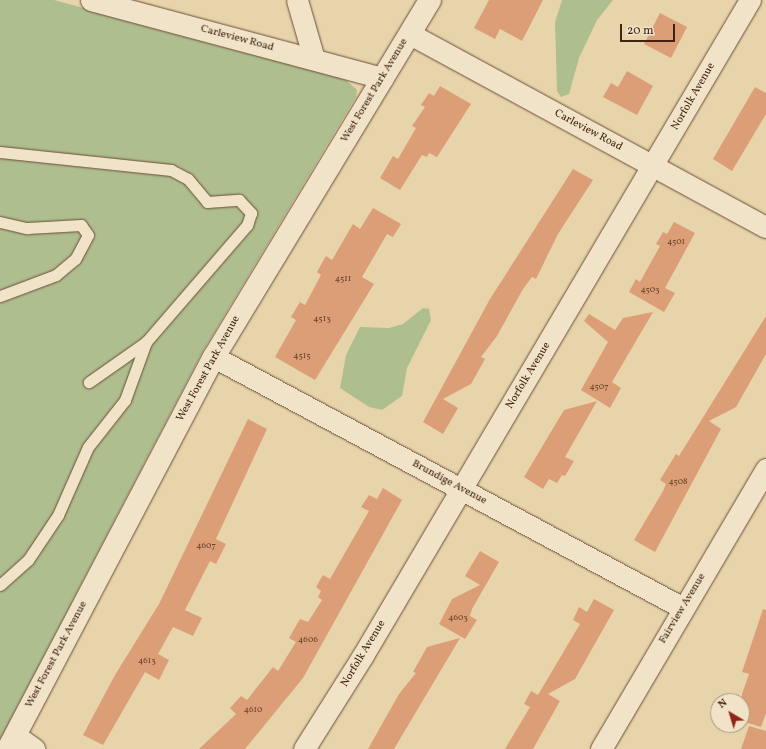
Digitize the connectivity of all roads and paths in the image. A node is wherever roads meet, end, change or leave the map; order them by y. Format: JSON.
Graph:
{"nodes":[{"id":1,"x":92,"y":0,"type":"edge"},
{"id":2,"x":297,"y":0,"type":"edge"},
{"id":3,"x":430,"y":0,"type":"edge"},
{"id":4,"x":750,"y":0,"type":"edge"},
{"id":5,"x":410,"y":34,"type":"junction"},
{"id":6,"x":314,"y":59,"type":"junction"},
{"id":7,"x":383,"y":78,"type":"junction"},
{"id":8,"x":0,"y":152,"type":"edge"},
{"id":9,"x":654,"y":166,"type":"junction"},
{"id":10,"x":0,"y":222,"type":"edge"},
{"id":11,"x":766,"y":227,"type":"edge"},
{"id":12,"x":0,"y":296,"type":"edge"},
{"id":13,"x":146,"y":342,"type":"junction"},
{"id":14,"x":214,"y":357,"type":"junction"},
{"id":15,"x":89,"y":382,"type":"dead end"},
{"id":16,"x":766,"y":468,"type":"edge"},
{"id":17,"x":462,"y":490,"type":"junction"},
{"id":18,"x":0,"y":585,"type":"edge"},
{"id":19,"x":683,"y":608,"type":"junction"},
{"id":20,"x":12,"y":742,"type":"edge"},
{"id":21,"x":34,"y":749,"type":"edge"},
{"id":22,"x":304,"y":749,"type":"edge"},
{"id":23,"x":600,"y":749,"type":"edge"}],
"edges":[{"from":1,"to":6,"type":"street","name":"Carleview Road"},
{"from":2,"to":6,"type":"street"},
{"from":3,"to":5,"type":"main road","name":"West Forest Park Avenue"},
{"from":4,"to":9,"type":"street","name":"Norfolk Avenue"},
{"from":5,"to":7,"type":"main road","name":"West Forest Park Avenue"},
{"from":5,"to":9,"type":"street","name":"Carleview Road"},
{"from":6,"to":7,"type":"street","name":"Carleview Road"},
{"from":7,"to":14,"type":"main road","name":"West Forest Park Avenue"},
{"from":8,"to":13,"type":"lane"},
{"from":9,"to":11,"type":"street","name":"Carleview Road"},
{"from":9,"to":17,"type":"street","name":"Norfolk Avenue"},
{"from":10,"to":12,"type":"lane"},
{"from":13,"to":15,"type":"lane"},
{"from":13,"to":18,"type":"lane"},
{"from":14,"to":17,"type":"street","name":"Brundige Avenue"},
{"from":14,"to":20,"type":"main road","name":"West Forest Park Avenue"},
{"from":16,"to":19,"type":"street","name":"Fairview Avenue"},
{"from":17,"to":19,"type":"street","name":"Brundige Avenue"},
{"from":17,"to":22,"type":"street","name":"Norfolk Avenue"},
{"from":19,"to":23,"type":"street","name":"Fairview Avenue"},
{"from":20,"to":21,"type":"street"}]}
